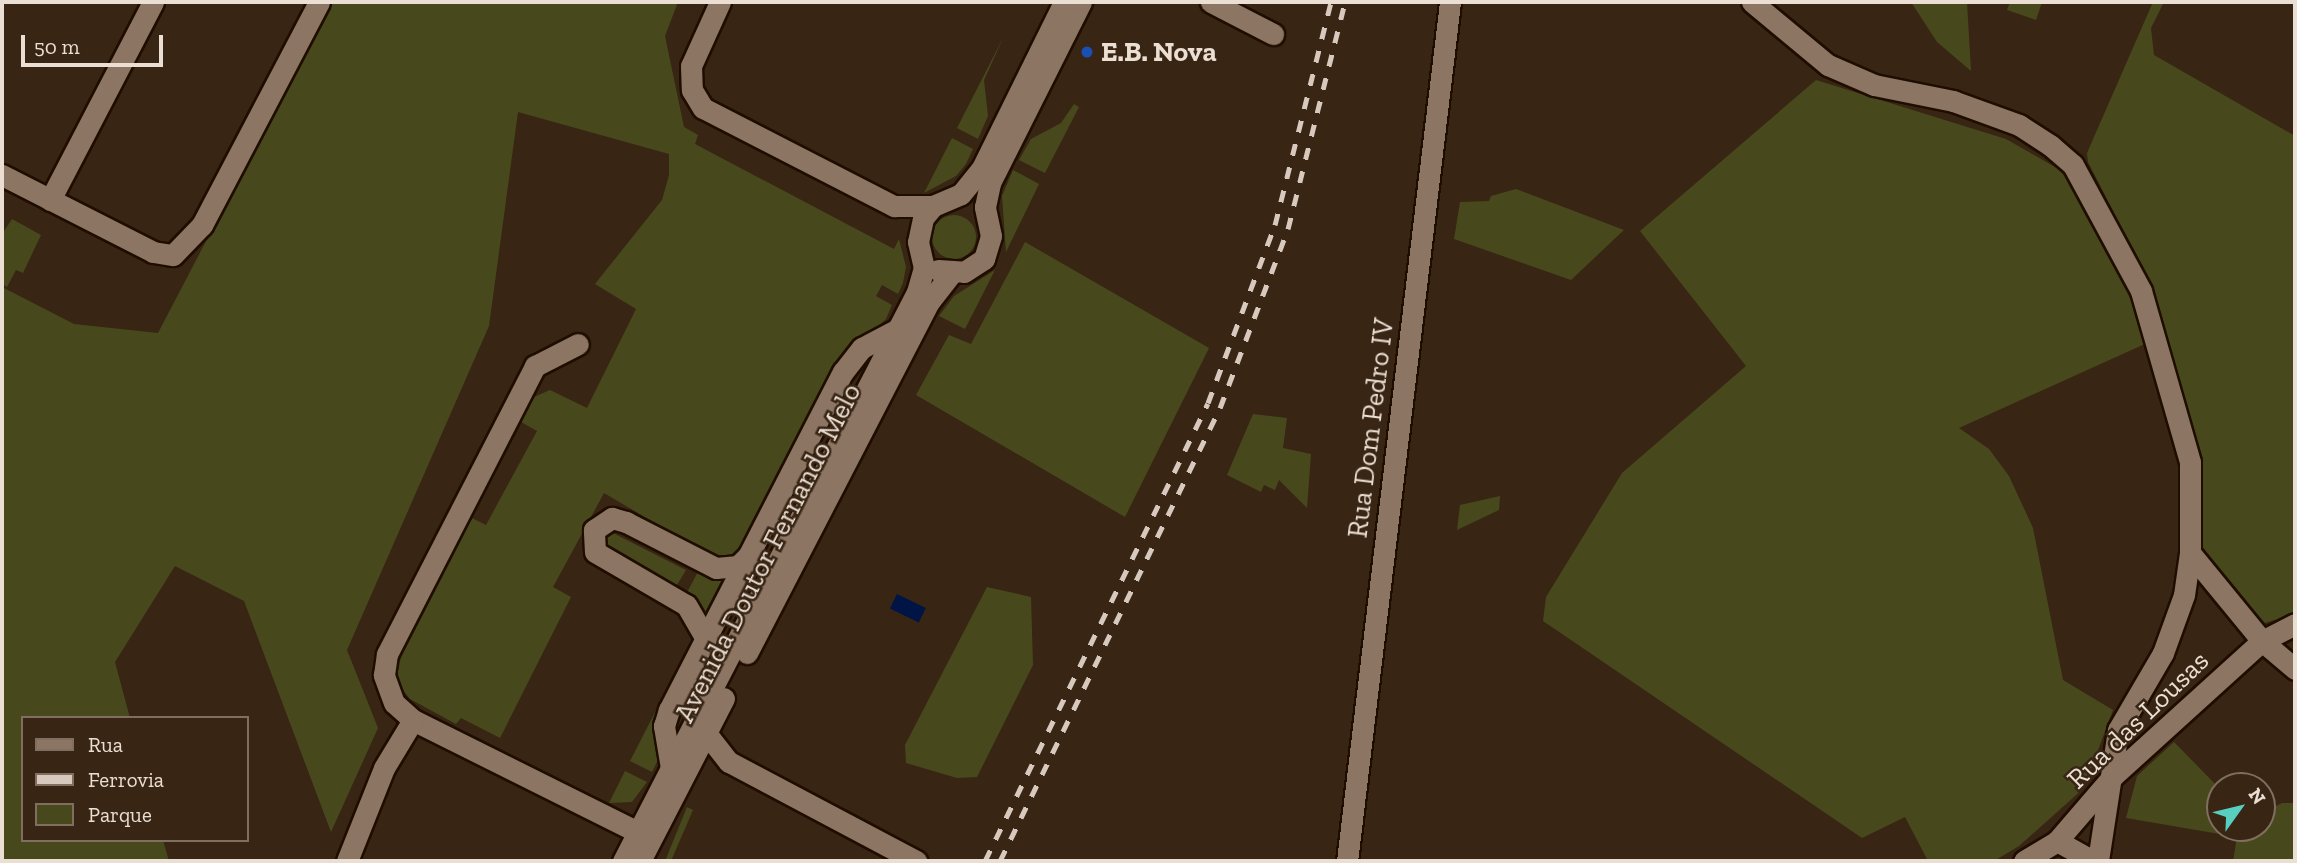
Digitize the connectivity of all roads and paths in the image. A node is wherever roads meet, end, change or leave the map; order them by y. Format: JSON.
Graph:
{"nodes":[{"id":1,"x":153,"y":2,"type":"edge"},
{"id":2,"x":319,"y":2,"type":"edge"},
{"id":3,"x":720,"y":2,"type":"edge"},
{"id":4,"x":1064,"y":2,"type":"edge"},
{"id":5,"x":1082,"y":2,"type":"edge"},
{"id":6,"x":1211,"y":2,"type":"edge"},
{"id":7,"x":1450,"y":2,"type":"edge"},
{"id":8,"x":1752,"y":2,"type":"edge"},
{"id":9,"x":1273,"y":34,"type":"dead end"},
{"id":10,"x":2,"y":175,"type":"edge"},
{"id":11,"x":50,"y":200,"type":"junction"},
{"id":12,"x":942,"y":203,"type":"junction"},
{"id":13,"x":894,"y":206,"type":"junction"},
{"id":14,"x":988,"y":224,"type":"junction"},
{"id":15,"x":920,"y":248,"type":"junction"},
{"id":16,"x":951,"y":274,"type":"junction"},
{"id":17,"x":897,"y":329,"type":"junction"},
{"id":18,"x":578,"y":344,"type":"dead end"},
{"id":19,"x":750,"y":553,"type":"junction"},
{"id":20,"x":2190,"y":553,"type":"junction"},
{"id":21,"x":2295,"y":625,"type":"edge"},
{"id":22,"x":706,"y":639,"type":"junction"},
{"id":23,"x":2262,"y":641,"type":"junction"},
{"id":24,"x":2295,"y":669,"type":"edge"},
{"id":25,"x":413,"y":720,"type":"junction"},
{"id":26,"x":706,"y":733,"type":"junction"},
{"id":27,"x":671,"y":768,"type":"junction"},
{"id":28,"x":2113,"y":776,"type":"junction"},
{"id":29,"x":638,"y":832,"type":"junction"},
{"id":30,"x":2057,"y":841,"type":"junction"},
{"id":31,"x":347,"y":861,"type":"edge"},
{"id":32,"x":623,"y":861,"type":"edge"},
{"id":33,"x":640,"y":861,"type":"edge"},
{"id":34,"x":916,"y":861,"type":"edge"},
{"id":35,"x":1348,"y":861,"type":"edge"},
{"id":36,"x":2024,"y":861,"type":"edge"},
{"id":37,"x":2096,"y":861,"type":"edge"}],
"edges":[{"from":1,"to":11,"type":"street"},
{"from":2,"to":11,"type":"street"},
{"from":3,"to":13,"type":"street"},
{"from":4,"to":12,"type":"street","name":"Avenida Doutor Fernando Melo"},
{"from":5,"to":14,"type":"street"},
{"from":6,"to":9,"type":"street"},
{"from":7,"to":35,"type":"street","name":"Rua Dom Pedro IV"},
{"from":8,"to":20,"type":"street"},
{"from":10,"to":11,"type":"street"},
{"from":12,"to":13,"type":"street"},
{"from":12,"to":14,"type":"street"},
{"from":12,"to":15,"type":"street","name":"Avenida Doutor Fernando Melo"},
{"from":13,"to":15,"type":"street"},
{"from":14,"to":16,"type":"street"},
{"from":15,"to":16,"type":"street"},
{"from":15,"to":17,"type":"street","name":"Avenida Doutor Fernando Melo"},
{"from":16,"to":26,"type":"street","name":"Avenida Doutor Fernando Melo"},
{"from":17,"to":19,"type":"street","name":"Avenida Doutor Fernando Melo"},
{"from":17,"to":27,"type":"street","name":"Avenida Doutor Fernando Melo"},
{"from":18,"to":25,"type":"street"},
{"from":19,"to":22,"type":"street","name":"Avenida Doutor Fernando Melo"},
{"from":19,"to":22,"type":"street"},
{"from":20,"to":23,"type":"street"},
{"from":20,"to":28,"type":"street"},
{"from":21,"to":23,"type":"street","name":"Rua das Lousas"},
{"from":22,"to":27,"type":"street","name":"Avenida Doutor Fernando Melo"},
{"from":23,"to":24,"type":"street"},
{"from":23,"to":28,"type":"street","name":"Rua das Lousas"},
{"from":25,"to":29,"type":"street"},
{"from":25,"to":31,"type":"street"},
{"from":26,"to":33,"type":"street","name":"Avenida Doutor Fernando Melo"},
{"from":26,"to":34,"type":"street"},
{"from":27,"to":29,"type":"street","name":"Avenida Doutor Fernando Melo"},
{"from":28,"to":30,"type":"street","name":"Rua das Lousas"},
{"from":28,"to":37,"type":"street"},
{"from":29,"to":32,"type":"street","name":"Avenida Doutor Fernando Melo"},
{"from":30,"to":36,"type":"street","name":"Rua das Lousas"},
{"from":30,"to":37,"type":"street"}]}
